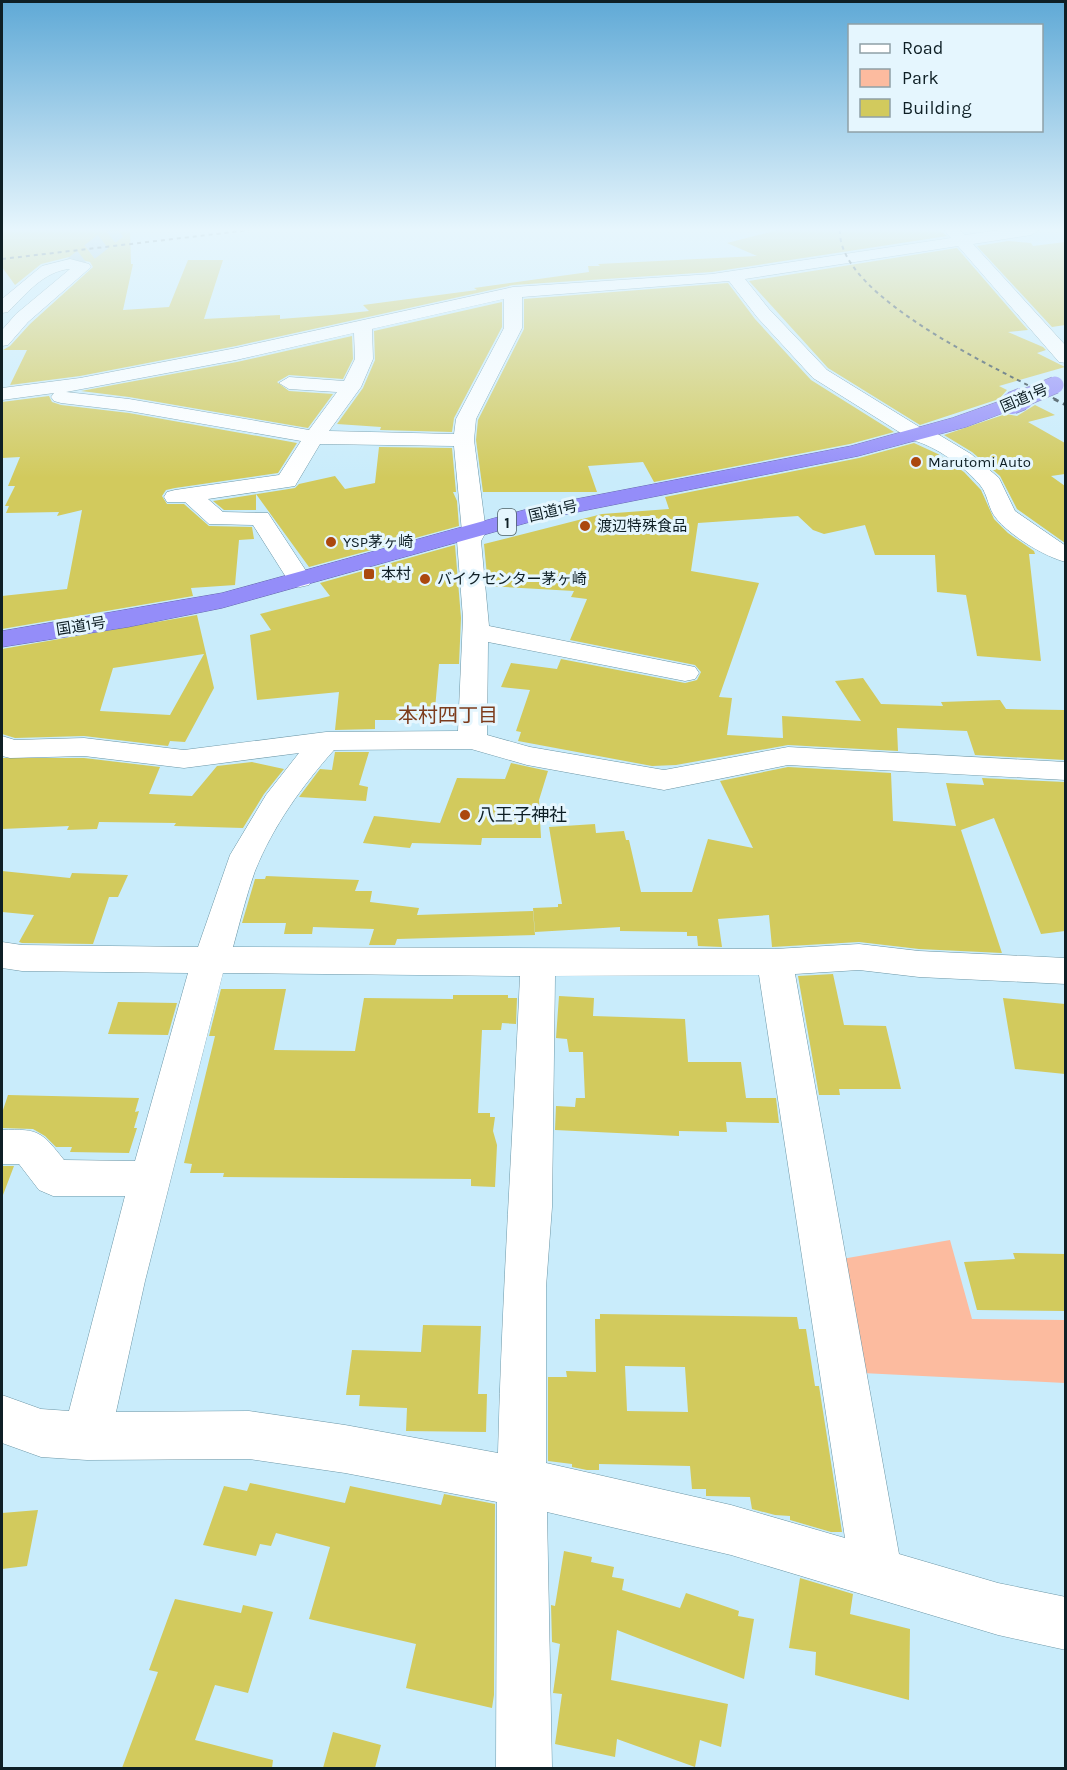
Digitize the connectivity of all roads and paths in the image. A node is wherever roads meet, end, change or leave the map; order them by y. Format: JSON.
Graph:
{"nodes":[{"id":1,"x":28,"y":313,"type":"edge"},
{"id":2,"x":425,"y":313,"type":"edge"},
{"id":3,"x":513,"y":313,"type":"edge"},
{"id":4,"x":763,"y":313,"type":"edge"},
{"id":5,"x":1024,"y":313,"type":"edge"},
{"id":6,"x":363,"y":327,"type":"junction"},
{"id":7,"x":2,"y":341,"type":"edge"},
{"id":8,"x":236,"y":354,"type":"junction"},
{"id":9,"x":1065,"y":358,"type":"edge"},
{"id":10,"x":239,"y":378,"type":"dead end"},
{"id":11,"x":1060,"y":383,"type":"edge"},
{"id":12,"x":39,"y":391,"type":"junction"},
{"id":13,"x":287,"y":391,"type":"dead end"},
{"id":14,"x":2,"y":394,"type":"edge"},
{"id":15,"x":344,"y":395,"type":"junction"},
{"id":16,"x":921,"y":435,"type":"junction"},
{"id":17,"x":314,"y":437,"type":"junction"},
{"id":18,"x":464,"y":440,"type":"junction"},
{"id":19,"x":474,"y":532,"type":"junction"},
{"id":20,"x":1065,"y":555,"type":"edge"},
{"id":21,"x":300,"y":580,"type":"junction"},
{"id":22,"x":476,"y":632,"type":"junction"},
{"id":23,"x":2,"y":639,"type":"edge"},
{"id":24,"x":686,"y":673,"type":"dead end"},
{"id":25,"x":472,"y":740,"type":"junction"},
{"id":26,"x":326,"y":741,"type":"junction"},
{"id":27,"x":2,"y":745,"type":"edge"},
{"id":28,"x":1065,"y":771,"type":"edge"},
{"id":29,"x":2,"y":955,"type":"edge"},
{"id":30,"x":211,"y":961,"type":"junction"},
{"id":31,"x":775,"y":962,"type":"junction"},
{"id":32,"x":538,"y":963,"type":"junction"},
{"id":33,"x":1065,"y":971,"type":"edge"},
{"id":34,"x":2,"y":1147,"type":"edge"},
{"id":35,"x":149,"y":1179,"type":"junction"},
{"id":36,"x":2,"y":1419,"type":"edge"},
{"id":37,"x":87,"y":1436,"type":"junction"},
{"id":38,"x":524,"y":1482,"type":"junction"},
{"id":39,"x":876,"y":1572,"type":"junction"},
{"id":40,"x":1065,"y":1624,"type":"edge"},
{"id":41,"x":524,"y":1768,"type":"edge"}],
"edges":[{"from":1,"to":7,"type":"street"},
{"from":2,"to":6,"type":"street"},
{"from":3,"to":18,"type":"street"},
{"from":4,"to":16,"type":"street"},
{"from":5,"to":9,"type":"street"},
{"from":6,"to":8,"type":"street"},
{"from":6,"to":15,"type":"street"},
{"from":8,"to":10,"type":"street"},
{"from":8,"to":12,"type":"street"},
{"from":11,"to":16,"type":"highway","name":"国道1号","number":"1","bridge":true},
{"from":12,"to":14,"type":"street"},
{"from":12,"to":17,"type":"street"},
{"from":13,"to":15,"type":"street"},
{"from":15,"to":17,"type":"street"},
{"from":16,"to":19,"type":"highway","name":"国道1号","number":"1"},
{"from":16,"to":20,"type":"street"},
{"from":17,"to":18,"type":"street"},
{"from":17,"to":21,"type":"street"},
{"from":18,"to":19,"type":"street"},
{"from":19,"to":21,"type":"highway","name":"国道1号","number":"1"},
{"from":19,"to":22,"type":"street"},
{"from":21,"to":23,"type":"highway","name":"国道1号","number":"1"},
{"from":22,"to":24,"type":"street"},
{"from":22,"to":25,"type":"street"},
{"from":25,"to":26,"type":"street"},
{"from":25,"to":28,"type":"street"},
{"from":26,"to":27,"type":"street"},
{"from":26,"to":30,"type":"street"},
{"from":29,"to":30,"type":"street"},
{"from":30,"to":32,"type":"street"},
{"from":30,"to":35,"type":"street"},
{"from":31,"to":32,"type":"street"},
{"from":31,"to":33,"type":"street"},
{"from":31,"to":39,"type":"street"},
{"from":32,"to":38,"type":"street"},
{"from":34,"to":35,"type":"street"},
{"from":35,"to":37,"type":"street"},
{"from":36,"to":37,"type":"street"},
{"from":37,"to":38,"type":"street"},
{"from":38,"to":39,"type":"street"},
{"from":38,"to":41,"type":"street"},
{"from":39,"to":40,"type":"street"}]}
